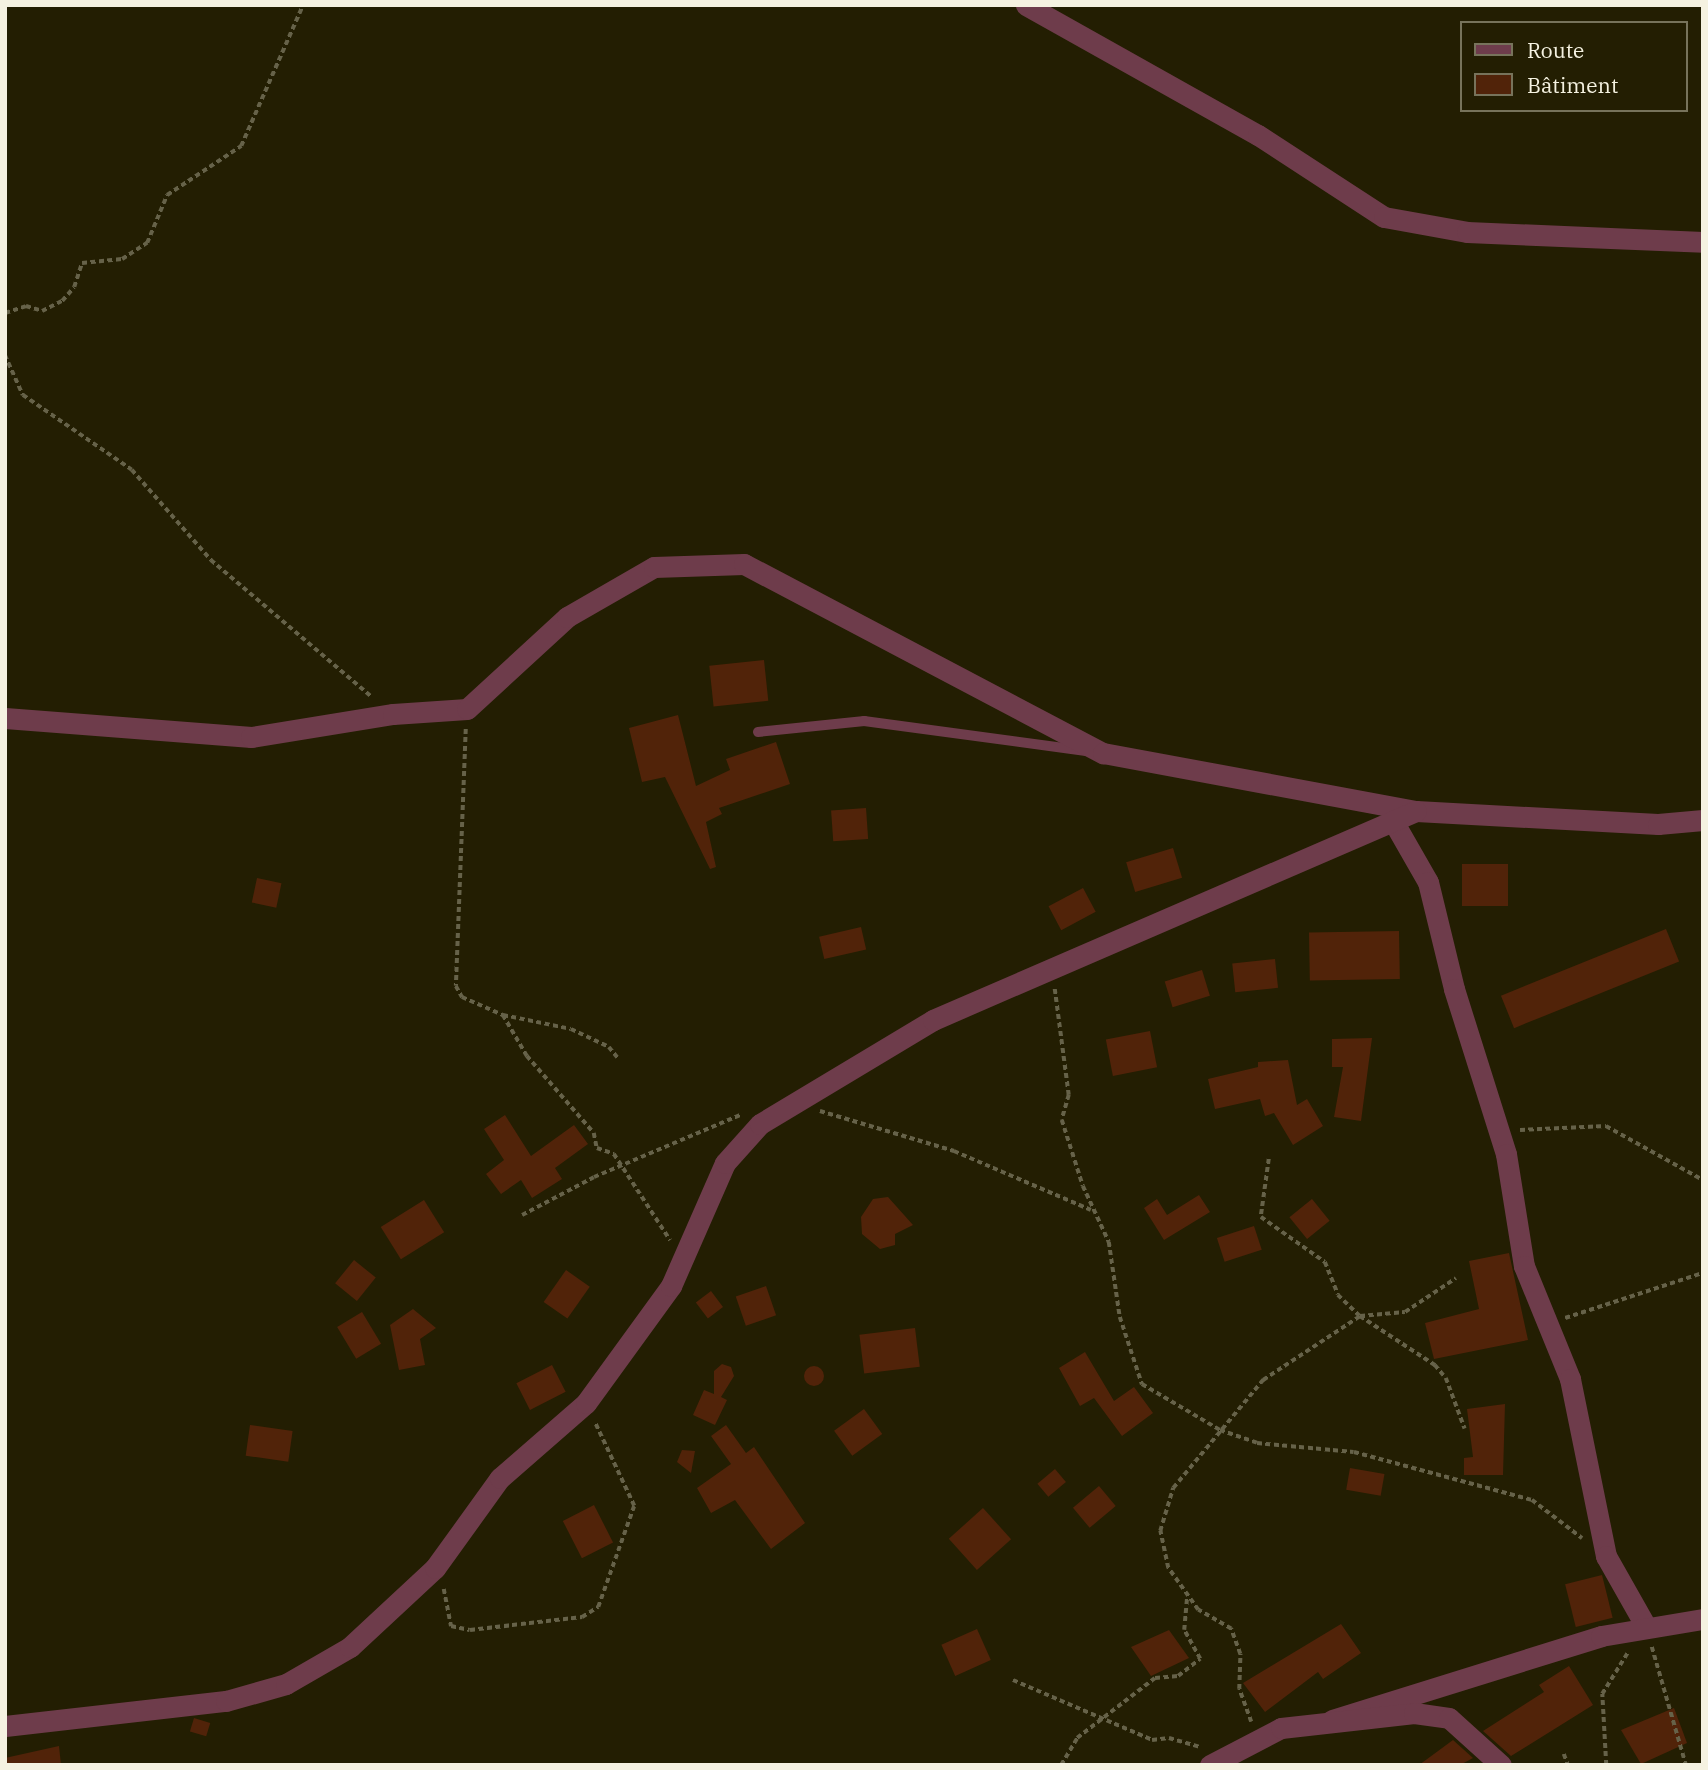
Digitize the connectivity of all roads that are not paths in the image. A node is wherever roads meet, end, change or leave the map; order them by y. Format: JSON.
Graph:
{"nodes":[{"id":1,"x":1026,"y":5,"type":"edge"},
{"id":2,"x":1703,"y":242,"type":"edge"},
{"id":3,"x":5,"y":718,"type":"edge"},
{"id":4,"x":758,"y":732,"type":"dead end"},
{"id":5,"x":1103,"y":753,"type":"junction"},
{"id":6,"x":1416,"y":811,"type":"junction"},
{"id":7,"x":1703,"y":820,"type":"edge"},
{"id":8,"x":1393,"y":821,"type":"junction"},
{"id":9,"x":1703,"y":1619,"type":"edge"},
{"id":10,"x":1645,"y":1625,"type":"junction"},
{"id":11,"x":1332,"y":1720,"type":"junction"},
{"id":12,"x":5,"y":1726,"type":"edge"},
{"id":13,"x":1210,"y":1765,"type":"edge"},
{"id":14,"x":1501,"y":1765,"type":"edge"}],
"edges":[{"from":1,"to":2,"type":"street"},
{"from":3,"to":5,"type":"street"},
{"from":4,"to":5,"type":"lane"},
{"from":5,"to":6,"type":"street"},
{"from":6,"to":7,"type":"street"},
{"from":6,"to":8,"type":"street"},
{"from":8,"to":10,"type":"street"},
{"from":8,"to":12,"type":"street"},
{"from":9,"to":10,"type":"street"},
{"from":10,"to":11,"type":"street"},
{"from":11,"to":13,"type":"street"},
{"from":11,"to":14,"type":"street"}]}
